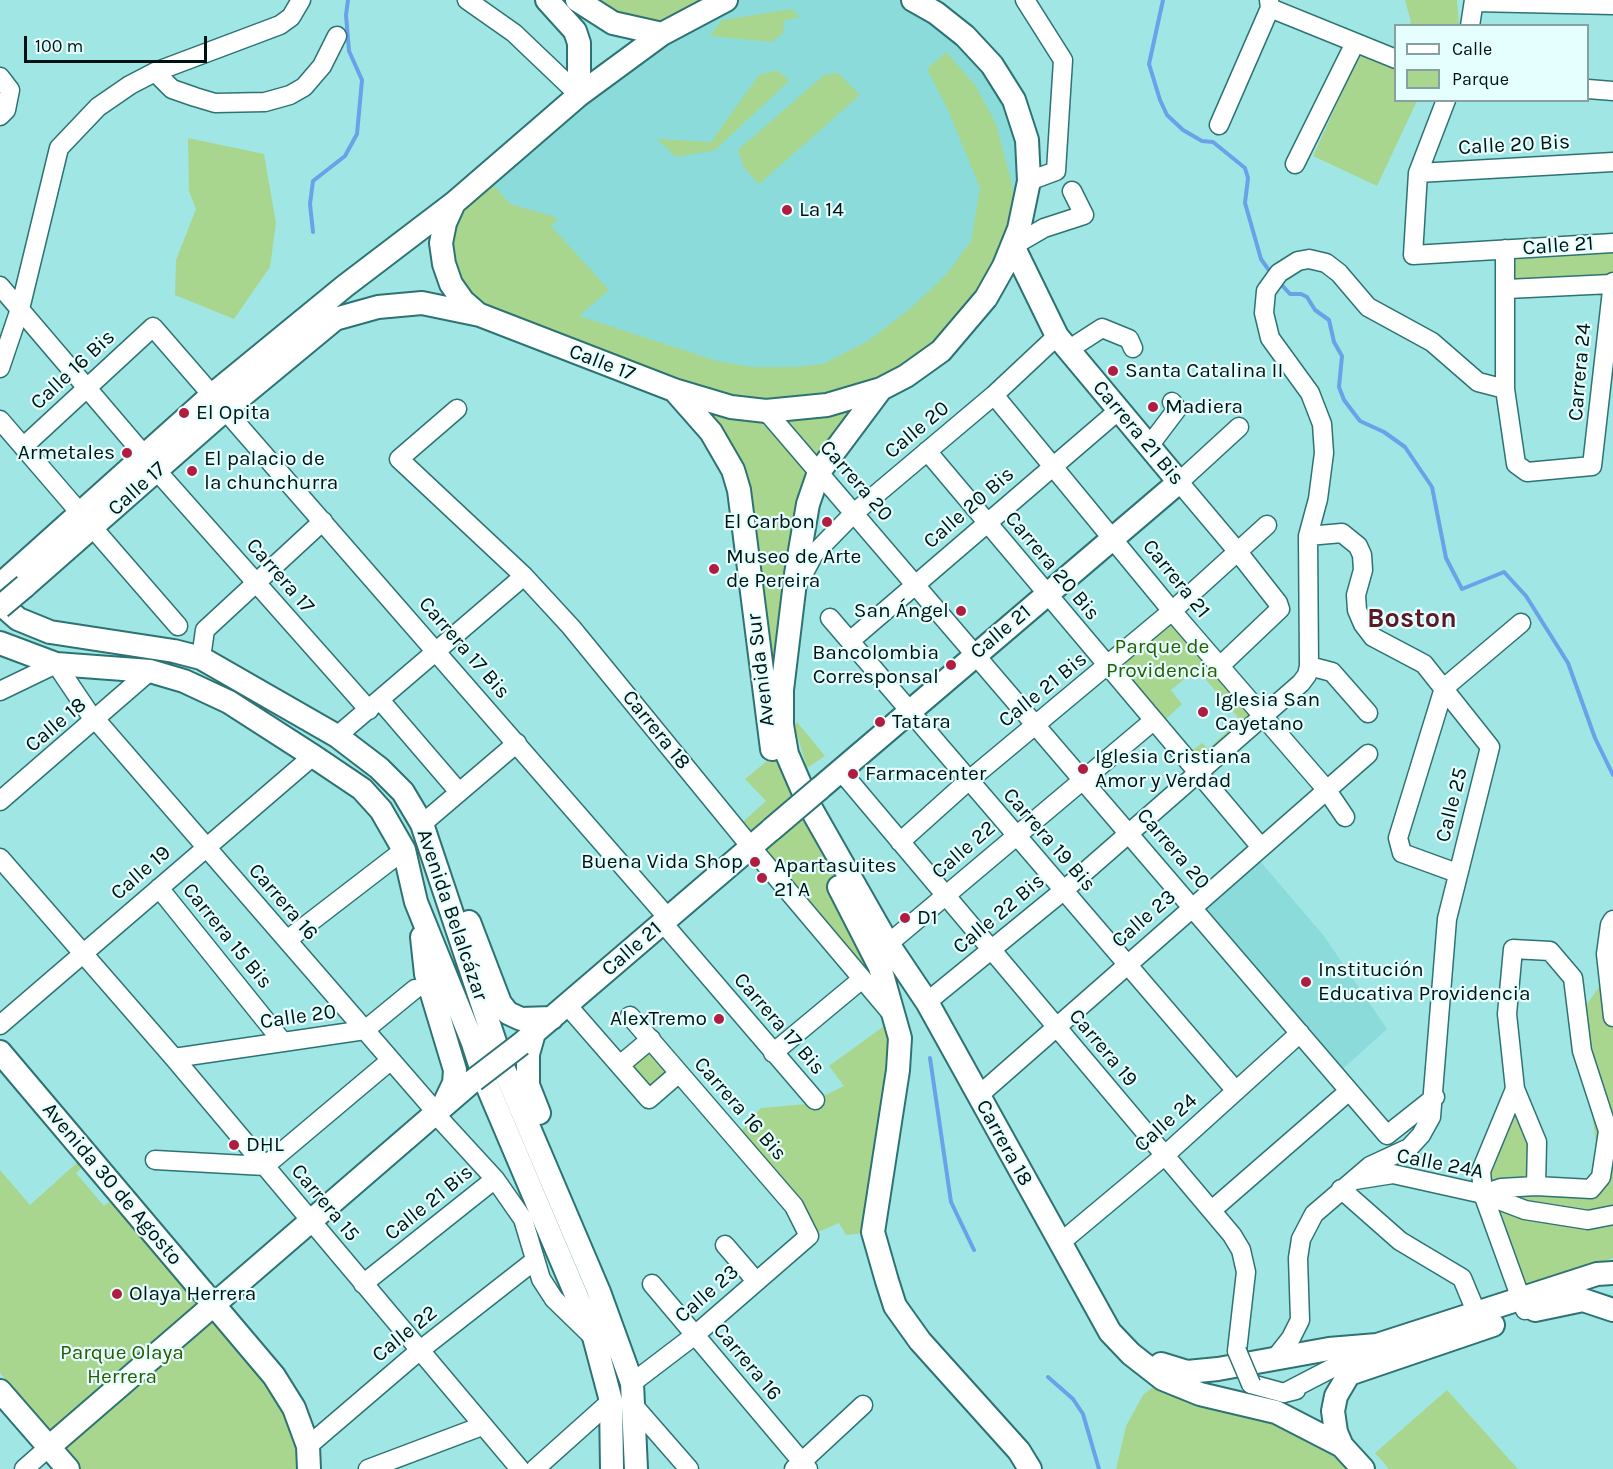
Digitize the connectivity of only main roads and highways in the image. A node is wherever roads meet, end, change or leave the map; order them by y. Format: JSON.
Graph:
{"nodes":[{"id":1,"x":547,"y":0,"type":"edge"},
{"id":2,"x":577,"y":0,"type":"edge"},
{"id":3,"x":726,"y":0,"type":"edge"},
{"id":4,"x":913,"y":0,"type":"edge"},
{"id":5,"x":947,"y":0,"type":"edge"},
{"id":6,"x":662,"y":34,"type":"junction"},
{"id":7,"x":965,"y":36,"type":"junction"},
{"id":8,"x":579,"y":95,"type":"junction"},
{"id":9,"x":454,"y":203,"type":"junction"},
{"id":10,"x":1013,"y":246,"type":"junction"},
{"id":11,"x":480,"y":315,"type":"junction"},
{"id":12,"x":881,"y":389,"type":"junction"},
{"id":13,"x":674,"y":390,"type":"junction"},
{"id":14,"x":218,"y":403,"type":"junction"},
{"id":15,"x":1179,"y":482,"type":"joint"},
{"id":16,"x":87,"y":521,"type":"junction"},
{"id":17,"x":9,"y":578,"type":"edge"},
{"id":18,"x":0,"y":605,"type":"edge"},
{"id":19,"x":0,"y":643,"type":"edge"},
{"id":20,"x":0,"y":654,"type":"edge"},
{"id":21,"x":56,"y":663,"type":"junction"},
{"id":22,"x":782,"y":690,"type":"joint"},
{"id":23,"x":442,"y":885,"type":"junction"},
{"id":24,"x":416,"y":902,"type":"junction"},
{"id":25,"x":559,"y":1012,"type":"junction"},
{"id":26,"x":897,"y":1028,"type":"junction"},
{"id":27,"x":941,"y":1028,"type":"junction"},
{"id":28,"x":527,"y":1039,"type":"junction"},
{"id":29,"x":0,"y":1052,"type":"edge"},
{"id":30,"x":438,"y":1114,"type":"junction"},
{"id":31,"x":1613,"y":1273,"type":"edge"},
{"id":32,"x":599,"y":1292,"type":"junction"},
{"id":33,"x":214,"y":1303,"type":"junction"},
{"id":34,"x":1524,"y":1307,"type":"junction"},
{"id":35,"x":1613,"y":1310,"type":"edge"},
{"id":36,"x":1131,"y":1354,"type":"junction"},
{"id":37,"x":0,"y":1391,"type":"edge"},
{"id":38,"x":1342,"y":1446,"type":"junction"},
{"id":39,"x":49,"y":1447,"type":"junction"},
{"id":40,"x":68,"y":1469,"type":"edge"},
{"id":41,"x":309,"y":1469,"type":"edge"},
{"id":42,"x":612,"y":1469,"type":"edge"},
{"id":43,"x":636,"y":1469,"type":"edge"},
{"id":44,"x":1030,"y":1469,"type":"edge"},
{"id":45,"x":1363,"y":1469,"type":"edge"}],
"edges":[{"from":1,"to":8,"type":"main road"},
{"from":2,"to":6,"type":"main road"},
{"from":3,"to":6,"type":"main road","name":"Calle 17"},
{"from":4,"to":7,"type":"main road","name":"Calle 17"},
{"from":5,"to":7,"type":"main road","name":"Calle 17"},
{"from":6,"to":8,"type":"main road","name":"Calle 17"},
{"from":7,"to":10,"type":"main road","name":"Calle 17"},
{"from":8,"to":9,"type":"main road","name":"Calle 17"},
{"from":9,"to":11,"type":"main road"},
{"from":9,"to":14,"type":"main road","name":"Calle 17"},
{"from":10,"to":12,"type":"main road","name":"Calle 17"},
{"from":10,"to":15,"type":"main road","name":"Carrera 21 Bis"},
{"from":11,"to":13,"type":"main road","name":"Calle 17"},
{"from":11,"to":14,"type":"main road","name":"Calle 17"},
{"from":12,"to":13,"type":"main road","name":"Calle 17"},
{"from":12,"to":22,"type":"main road","name":"Avenida Sur"},
{"from":13,"to":26,"type":"main road","name":"Avenida Sur"},
{"from":14,"to":16,"type":"main road","name":"Calle 17"},
{"from":15,"to":25,"type":"main road","name":"Calle 21","bridge":true},
{"from":16,"to":17,"type":"main road","name":"Calle 17"},
{"from":16,"to":17,"type":"main road"},
{"from":17,"to":18,"type":"main road","name":"Calle 17","bridge":true},
{"from":18,"to":23,"type":"main road","name":"Avenida Belalcázar"},
{"from":19,"to":21,"type":"main road","name":"Avenida Belalcázar"},
{"from":20,"to":21,"type":"main road"},
{"from":21,"to":24,"type":"main road","name":"Avenida Belalcázar"},
{"from":22,"to":27,"type":"main road","name":"Carrera 18"},
{"from":23,"to":25,"type":"main road"},
{"from":23,"to":32,"type":"main road","name":"Avenida Belalcázar"},
{"from":24,"to":30,"type":"main road"},
{"from":24,"to":42,"type":"main road","name":"Avenida Belalcázar"},
{"from":25,"to":28,"type":"main road","name":"Calle 21"},
{"from":26,"to":27,"type":"main road"},
{"from":26,"to":44,"type":"main road"},
{"from":27,"to":36,"type":"main road","name":"Carrera 18"},
{"from":28,"to":30,"type":"main road","name":"Calle 21","bridge":true},
{"from":28,"to":32,"type":"main road"},
{"from":29,"to":33,"type":"main road","name":"Avenida 30 de Agosto"},
{"from":30,"to":33,"type":"main road","name":"Calle 21"},
{"from":31,"to":34,"type":"main road"},
{"from":32,"to":43,"type":"main road","name":"Avenida Belalcázar"},
{"from":33,"to":39,"type":"main road","name":"Calle 21"},
{"from":33,"to":41,"type":"main road","name":"Avenida 30 de Agosto"},
{"from":34,"to":35,"type":"main road"},
{"from":34,"to":36,"type":"main road"},
{"from":34,"to":38,"type":"main road"},
{"from":36,"to":38,"type":"main road","name":"Carrera 18"},
{"from":37,"to":39,"type":"main road"},
{"from":38,"to":45,"type":"main road","name":"Carrera 18"},
{"from":39,"to":40,"type":"main road"}]}
